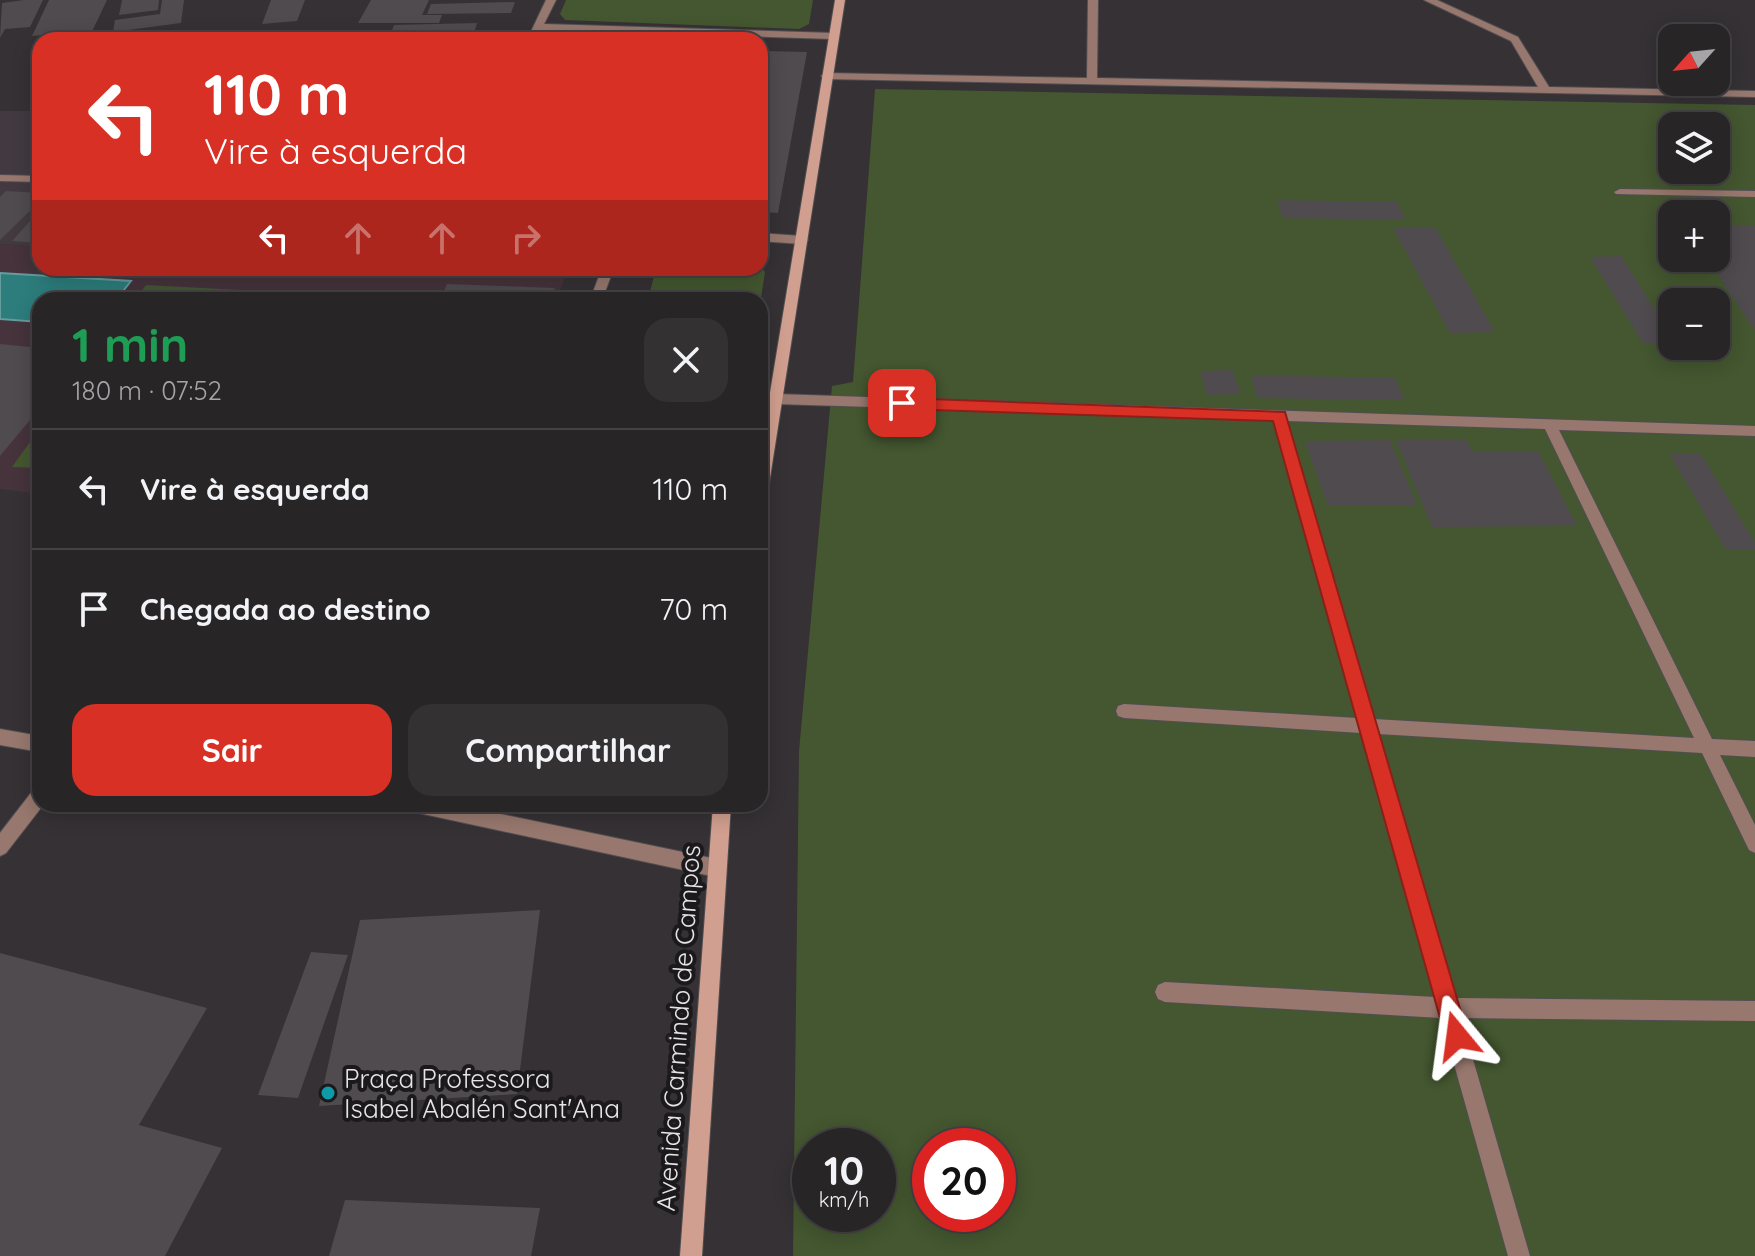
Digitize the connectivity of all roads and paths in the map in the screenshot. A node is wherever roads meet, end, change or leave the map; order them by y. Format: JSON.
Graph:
{"nodes":[{"id":1,"x":551,"y":0,"type":"edge"},
{"id":2,"x":840,"y":0,"type":"edge"},
{"id":3,"x":1093,"y":0,"type":"edge"},
{"id":4,"x":1429,"y":0,"type":"edge"},
{"id":5,"x":538,"y":27,"type":"junction"},
{"id":6,"x":536,"y":32,"type":"edge"},
{"id":7,"x":702,"y":32,"type":"edge"},
{"id":8,"x":768,"y":34,"type":"edge"},
{"id":9,"x":833,"y":36,"type":"junction"},
{"id":10,"x":826,"y":76,"type":"junction"},
{"id":11,"x":1092,"y":79,"type":"junction"},
{"id":12,"x":1545,"y":89,"type":"junction"},
{"id":13,"x":1755,"y":94,"type":"edge"},
{"id":14,"x":0,"y":178,"type":"edge"},
{"id":15,"x":32,"y":179,"type":"edge"},
{"id":16,"x":1620,"y":192,"type":"dead end"},
{"id":17,"x":1755,"y":194,"type":"edge"},
{"id":18,"x":768,"y":238,"type":"edge"},
{"id":19,"x":802,"y":240,"type":"junction"},
{"id":20,"x":776,"y":399,"type":"junction"},
{"id":21,"x":768,"y":403,"type":"edge"},
{"id":22,"x":1279,"y":416,"type":"junction"},
{"id":23,"x":1550,"y":425,"type":"junction"},
{"id":24,"x":1755,"y":431,"type":"edge"},
{"id":25,"x":768,"y":448,"type":"edge"},
{"id":26,"x":1124,"y":711,"type":"dead end"},
{"id":27,"x":1367,"y":726,"type":"junction"},
{"id":28,"x":0,"y":737,"type":"edge"},
{"id":29,"x":32,"y":743,"type":"edge"},
{"id":30,"x":1707,"y":747,"type":"junction"},
{"id":31,"x":1755,"y":749,"type":"edge"},
{"id":32,"x":32,"y":805,"type":"edge"},
{"id":33,"x":452,"y":812,"type":"edge"},
{"id":34,"x":721,"y":812,"type":"edge"},
{"id":35,"x":1755,"y":844,"type":"edge"},
{"id":36,"x":0,"y":847,"type":"edge"},
{"id":37,"x":716,"y":868,"type":"junction"},
{"id":38,"x":1165,"y":992,"type":"dead end"},
{"id":39,"x":1449,"y":1008,"type":"junction"},
{"id":40,"x":1755,"y":1011,"type":"edge"},
{"id":41,"x":691,"y":1256,"type":"edge"},
{"id":42,"x":1519,"y":1256,"type":"edge"}],
"edges":[{"from":1,"to":5,"type":"street"},
{"from":2,"to":9,"type":"main road"},
{"from":3,"to":11,"type":"street"},
{"from":4,"to":12,"type":"street"},
{"from":5,"to":6,"type":"street"},
{"from":5,"to":7,"type":"street"},
{"from":8,"to":9,"type":"street"},
{"from":9,"to":10,"type":"main road"},
{"from":10,"to":11,"type":"street"},
{"from":10,"to":19,"type":"main road"},
{"from":11,"to":12,"type":"street"},
{"from":12,"to":13,"type":"street"},
{"from":14,"to":15,"type":"street"},
{"from":16,"to":17,"type":"street"},
{"from":18,"to":19,"type":"street"},
{"from":19,"to":20,"type":"main road"},
{"from":20,"to":21,"type":"street"},
{"from":20,"to":22,"type":"street"},
{"from":20,"to":25,"type":"main road"},
{"from":22,"to":23,"type":"street"},
{"from":22,"to":27,"type":"street"},
{"from":23,"to":24,"type":"street"},
{"from":23,"to":30,"type":"street"},
{"from":26,"to":27,"type":"street"},
{"from":27,"to":30,"type":"street"},
{"from":27,"to":39,"type":"street"},
{"from":28,"to":29,"type":"street"},
{"from":30,"to":31,"type":"street"},
{"from":30,"to":35,"type":"street"},
{"from":32,"to":36,"type":"street"},
{"from":33,"to":37,"type":"street"},
{"from":34,"to":37,"type":"main road","name":"Avenida Carmindo de Campos"},
{"from":37,"to":41,"type":"main road","name":"Avenida Carmindo de Campos"},
{"from":38,"to":39,"type":"street"},
{"from":39,"to":40,"type":"street"},
{"from":39,"to":42,"type":"street"}]}
